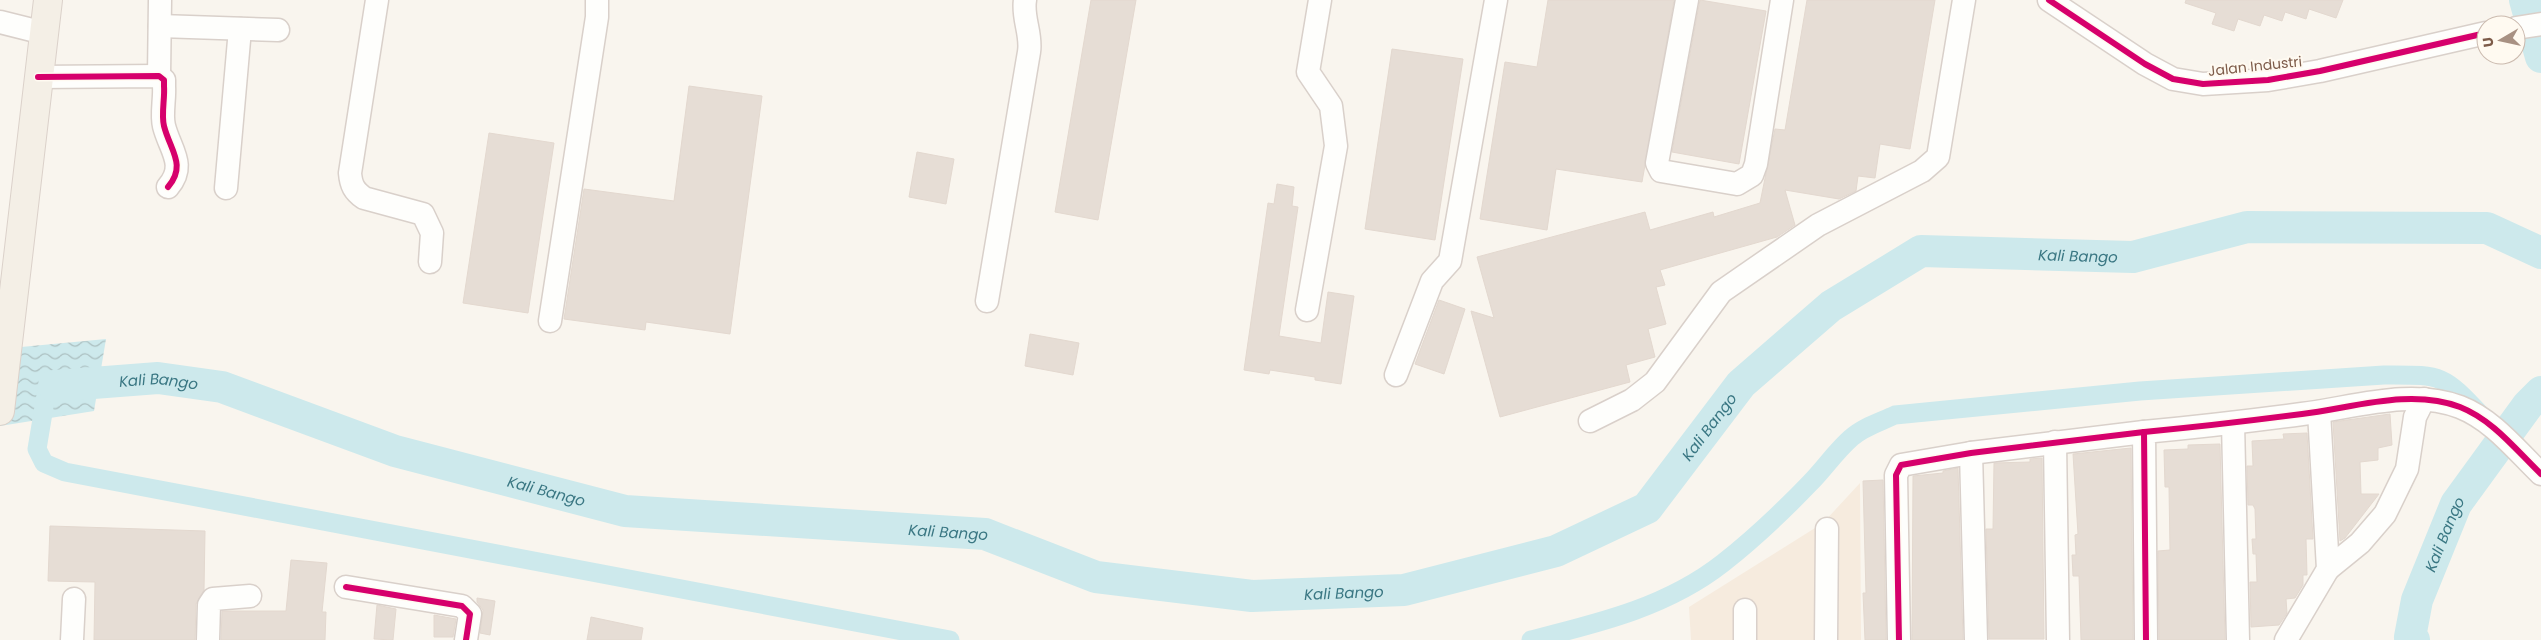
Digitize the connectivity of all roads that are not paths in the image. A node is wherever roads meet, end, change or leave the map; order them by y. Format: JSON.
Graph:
{"nodes":[{"id":1,"x":48,"y":0,"type":"edge"},
{"id":2,"x":160,"y":0,"type":"edge"},
{"id":3,"x":376,"y":0,"type":"edge"},
{"id":4,"x":597,"y":0,"type":"edge"},
{"id":5,"x":1024,"y":0,"type":"edge"},
{"id":6,"x":1320,"y":0,"type":"edge"},
{"id":7,"x":1496,"y":0,"type":"edge"},
{"id":8,"x":1686,"y":0,"type":"edge"},
{"id":9,"x":1782,"y":0,"type":"edge"},
{"id":10,"x":1964,"y":0,"type":"edge"},
{"id":11,"x":2049,"y":0,"type":"edge"},
{"id":12,"x":0,"y":22,"type":"edge"},
{"id":13,"x":2541,"y":24,"type":"edge"},
{"id":14,"x":160,"y":26,"type":"junction"},
{"id":15,"x":2526,"y":26,"type":"edge"},
{"id":16,"x":240,"y":29,"type":"junction"},
{"id":17,"x":278,"y":30,"type":"dead end"},
{"id":18,"x":44,"y":32,"type":"junction"},
{"id":19,"x":2476,"y":35,"type":"edge"},
{"id":20,"x":159,"y":76,"type":"junction"},
{"id":21,"x":38,"y":77,"type":"junction"},
{"id":22,"x":168,"y":188,"type":"dead end"},
{"id":23,"x":226,"y":188,"type":"dead end"},
{"id":24,"x":430,"y":262,"type":"dead end"},
{"id":25,"x":986,"y":301,"type":"dead end"},
{"id":26,"x":1307,"y":310,"type":"dead end"},
{"id":27,"x":550,"y":321,"type":"dead end"},
{"id":28,"x":1396,"y":375,"type":"dead end"},
{"id":29,"x":2424,"y":399,"type":"junction"},
{"id":30,"x":0,"y":411,"type":"edge"},
{"id":31,"x":2319,"y":412,"type":"junction"},
{"id":32,"x":1590,"y":421,"type":"dead end"},
{"id":33,"x":2233,"y":423,"type":"junction"},
{"id":34,"x":2144,"y":432,"type":"junction"},
{"id":35,"x":2055,"y":442,"type":"junction"},
{"id":36,"x":1971,"y":453,"type":"junction"},
{"id":37,"x":2541,"y":474,"type":"edge"},
{"id":38,"x":1827,"y":529,"type":"dead end"},
{"id":39,"x":2328,"y":568,"type":"junction"},
{"id":40,"x":346,"y":587,"type":"dead end"},
{"id":41,"x":250,"y":596,"type":"dead end"},
{"id":42,"x":74,"y":599,"type":"dead end"},
{"id":43,"x":1745,"y":610,"type":"dead end"},
{"id":44,"x":72,"y":640,"type":"edge"},
{"id":45,"x":208,"y":640,"type":"edge"},
{"id":46,"x":466,"y":640,"type":"edge"},
{"id":47,"x":1745,"y":640,"type":"edge"},
{"id":48,"x":1826,"y":640,"type":"edge"},
{"id":49,"x":1899,"y":640,"type":"edge"},
{"id":50,"x":1976,"y":640,"type":"edge"},
{"id":51,"x":2058,"y":640,"type":"edge"},
{"id":52,"x":2146,"y":640,"type":"edge"},
{"id":53,"x":2238,"y":640,"type":"edge"},
{"id":54,"x":2286,"y":640,"type":"edge"}],
"edges":[{"from":1,"to":18,"type":"main road"},
{"from":2,"to":14,"type":"street"},
{"from":3,"to":24,"type":"street"},
{"from":4,"to":27,"type":"street"},
{"from":5,"to":25,"type":"street"},
{"from":6,"to":26,"type":"street"},
{"from":7,"to":28,"type":"street"},
{"from":8,"to":9,"type":"street"},
{"from":10,"to":32,"type":"street"},
{"from":11,"to":19,"type":"street","name":"Jalan Industri"},
{"from":12,"to":18,"type":"street"},
{"from":13,"to":15,"type":"street"},
{"from":14,"to":16,"type":"street"},
{"from":14,"to":20,"type":"street"},
{"from":16,"to":17,"type":"street"},
{"from":16,"to":23,"type":"street"},
{"from":18,"to":21,"type":"main road"},
{"from":20,"to":21,"type":"street"},
{"from":20,"to":22,"type":"street"},
{"from":21,"to":30,"type":"main road"},
{"from":29,"to":31,"type":"street"},
{"from":29,"to":37,"type":"street"},
{"from":29,"to":39,"type":"street"},
{"from":31,"to":33,"type":"street"},
{"from":31,"to":39,"type":"street"},
{"from":33,"to":34,"type":"street"},
{"from":33,"to":53,"type":"street"},
{"from":34,"to":35,"type":"street"},
{"from":34,"to":52,"type":"street"},
{"from":35,"to":36,"type":"street"},
{"from":35,"to":51,"type":"street"},
{"from":36,"to":49,"type":"street"},
{"from":36,"to":50,"type":"street"},
{"from":38,"to":48,"type":"street"},
{"from":39,"to":54,"type":"street"},
{"from":40,"to":46,"type":"street"},
{"from":41,"to":45,"type":"street"},
{"from":42,"to":44,"type":"street"},
{"from":43,"to":47,"type":"street"}]}
